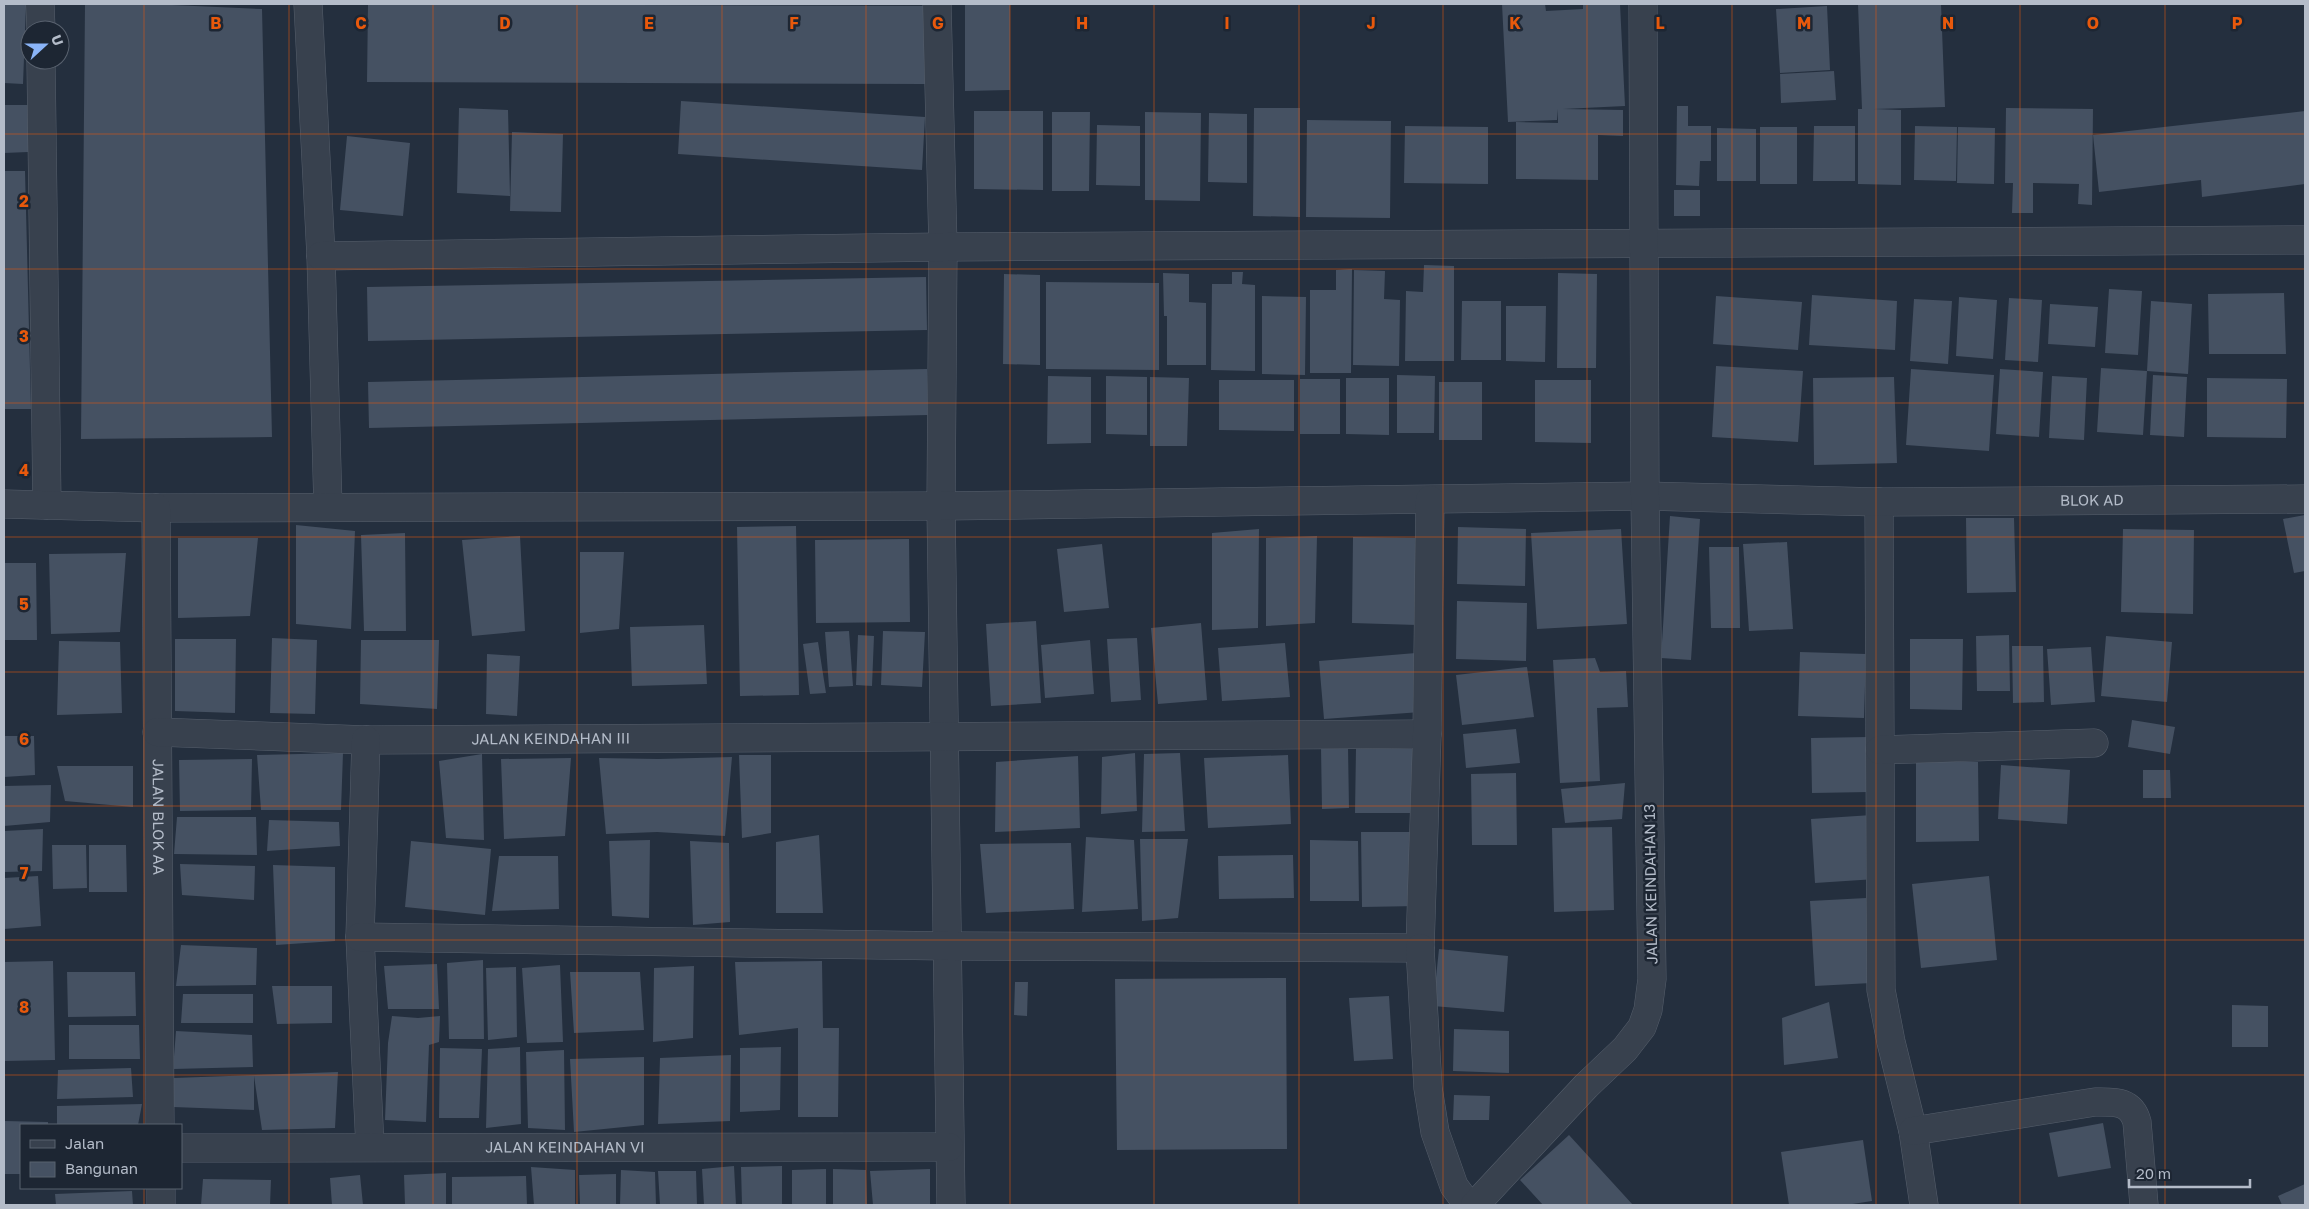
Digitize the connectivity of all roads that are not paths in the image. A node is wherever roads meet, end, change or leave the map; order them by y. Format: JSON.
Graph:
{"nodes":[{"id":1,"x":40,"y":4,"type":"edge"},
{"id":2,"x":308,"y":4,"type":"edge"},
{"id":3,"x":937,"y":4,"type":"edge"},
{"id":4,"x":1643,"y":4,"type":"edge"},
{"id":5,"x":41,"y":20,"type":"edge"},
{"id":6,"x":41,"y":70,"type":"edge"},
{"id":7,"x":2305,"y":240,"type":"edge"},
{"id":8,"x":1644,"y":245,"type":"junction"},
{"id":9,"x":943,"y":247,"type":"junction"},
{"id":10,"x":321,"y":256,"type":"junction"},
{"id":11,"x":1646,"y":496,"type":"junction"},
{"id":12,"x":2305,"y":499,"type":"edge"},
{"id":13,"x":1430,"y":500,"type":"junction"},
{"id":14,"x":1879,"y":502,"type":"junction"},
{"id":15,"x":4,"y":504,"type":"edge"},
{"id":16,"x":47,"y":505,"type":"junction"},
{"id":17,"x":941,"y":506,"type":"junction"},
{"id":18,"x":328,"y":507,"type":"junction"},
{"id":19,"x":156,"y":508,"type":"junction"},
{"id":20,"x":157,"y":732,"type":"junction"},
{"id":21,"x":1427,"y":734,"type":"junction"},
{"id":22,"x":945,"y":736,"type":"junction"},
{"id":23,"x":366,"y":740,"type":"junction"},
{"id":24,"x":2094,"y":743,"type":"dead end"},
{"id":25,"x":1880,"y":750,"type":"junction"},
{"id":26,"x":360,"y":938,"type":"junction"},
{"id":27,"x":948,"y":946,"type":"junction"},
{"id":28,"x":1420,"y":948,"type":"junction"},
{"id":29,"x":160,"y":1124,"type":"edge"},
{"id":30,"x":1913,"y":1131,"type":"junction"},
{"id":31,"x":370,"y":1147,"type":"junction"},
{"id":32,"x":949,"y":1147,"type":"junction"},
{"id":33,"x":182,"y":1148,"type":"edge"},
{"id":34,"x":161,"y":1189,"type":"edge"},
{"id":35,"x":161,"y":1205,"type":"edge"},
{"id":36,"x":951,"y":1205,"type":"edge"},
{"id":37,"x":1468,"y":1205,"type":"edge"},
{"id":38,"x":1475,"y":1205,"type":"edge"},
{"id":39,"x":1924,"y":1205,"type":"edge"},
{"id":40,"x":2144,"y":1205,"type":"edge"}],
"edges":[{"from":1,"to":5,"type":"street"},
{"from":2,"to":10,"type":"street"},
{"from":3,"to":9,"type":"street"},
{"from":4,"to":8,"type":"street","name":"JALAN KEINDAHAN 13"},
{"from":6,"to":16,"type":"street"},
{"from":7,"to":8,"type":"street"},
{"from":8,"to":9,"type":"street"},
{"from":8,"to":11,"type":"street","name":"JALAN KEINDAHAN 13"},
{"from":9,"to":10,"type":"street"},
{"from":9,"to":17,"type":"street"},
{"from":10,"to":18,"type":"street"},
{"from":11,"to":13,"type":"street","name":"BLOK AD"},
{"from":11,"to":14,"type":"street","name":"BLOK AD"},
{"from":11,"to":38,"type":"street","name":"JALAN KEINDAHAN 13"},
{"from":12,"to":14,"type":"street","name":"BLOK AD"},
{"from":13,"to":17,"type":"street","name":"BLOK AD"},
{"from":13,"to":21,"type":"street"},
{"from":14,"to":25,"type":"street"},
{"from":15,"to":16,"type":"street","name":"BLOK AD"},
{"from":16,"to":19,"type":"street","name":"BLOK AD"},
{"from":17,"to":18,"type":"street","name":"BLOK AD"},
{"from":17,"to":22,"type":"street"},
{"from":18,"to":19,"type":"street","name":"BLOK AD"},
{"from":19,"to":20,"type":"street","name":"JALAN BLOK AA"},
{"from":20,"to":23,"type":"street","name":"JALAN KEINDAHAN III"},
{"from":20,"to":29,"type":"street","name":"JALAN BLOK AA"},
{"from":21,"to":22,"type":"street","name":"JALAN KEINDAHAN III"},
{"from":21,"to":28,"type":"street"},
{"from":22,"to":23,"type":"street","name":"JALAN KEINDAHAN III"},
{"from":22,"to":27,"type":"street"},
{"from":23,"to":26,"type":"street"},
{"from":24,"to":25,"type":"street"},
{"from":25,"to":30,"type":"street"},
{"from":26,"to":27,"type":"street"},
{"from":26,"to":31,"type":"street"},
{"from":27,"to":28,"type":"street"},
{"from":27,"to":32,"type":"street"},
{"from":28,"to":37,"type":"street"},
{"from":30,"to":39,"type":"street"},
{"from":30,"to":40,"type":"street"},
{"from":31,"to":32,"type":"street","name":"JALAN KEINDAHAN VI"},
{"from":31,"to":33,"type":"street","name":"JALAN KEINDAHAN VI"},
{"from":32,"to":36,"type":"street"},
{"from":34,"to":35,"type":"street"}]}
